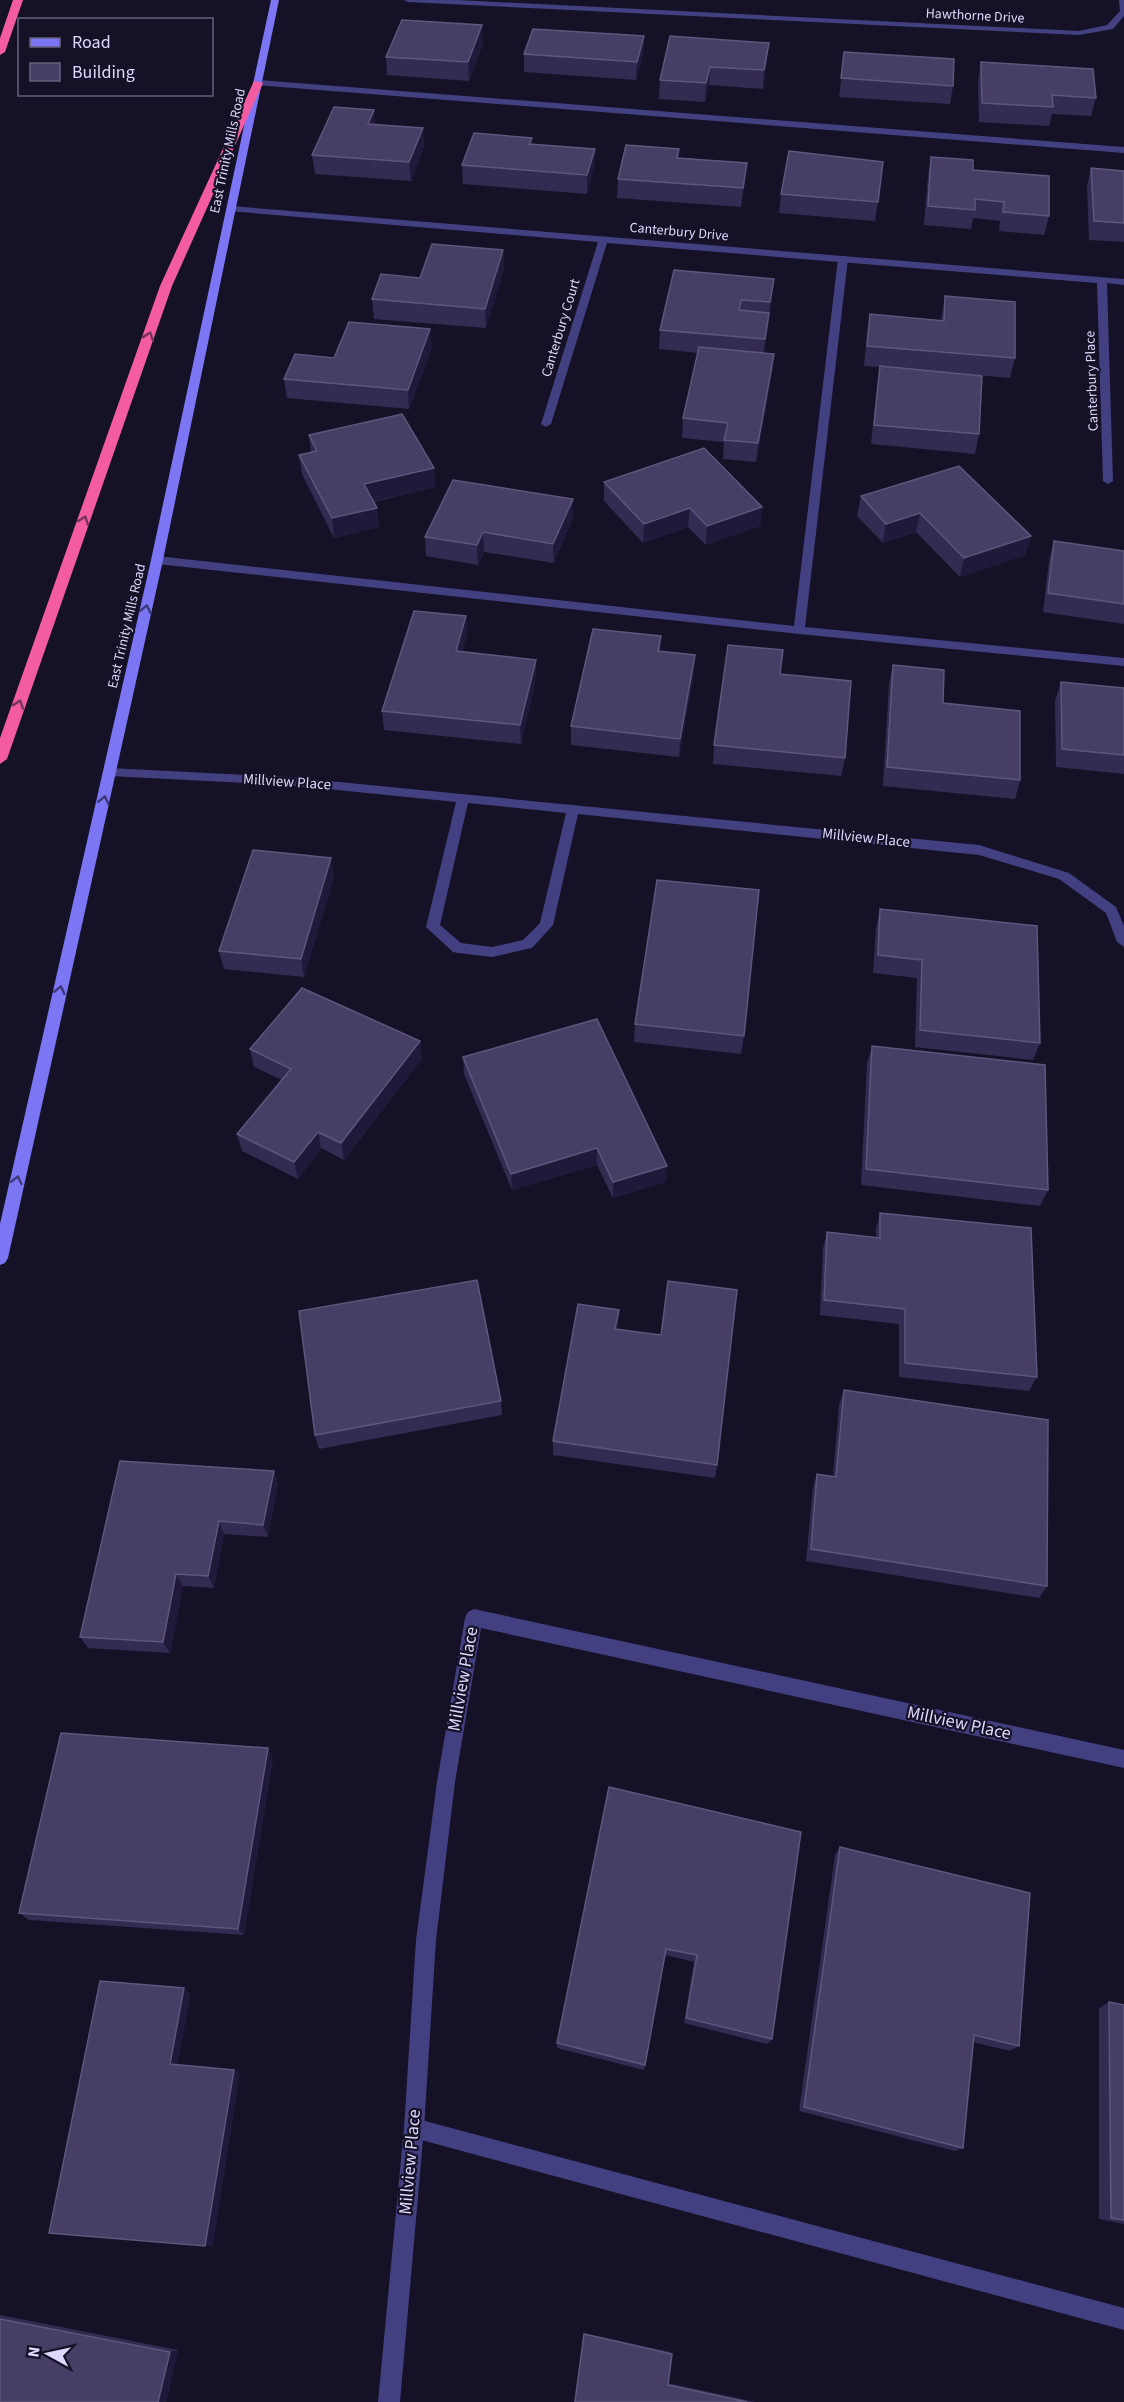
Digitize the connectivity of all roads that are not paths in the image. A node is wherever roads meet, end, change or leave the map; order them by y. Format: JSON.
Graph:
{"nodes":[{"id":1,"x":18,"y":0,"type":"edge"},
{"id":2,"x":275,"y":0,"type":"edge"},
{"id":3,"x":408,"y":0,"type":"edge"},
{"id":4,"x":1123,"y":0,"type":"edge"},
{"id":5,"x":0,"y":52,"type":"edge"},
{"id":6,"x":258,"y":83,"type":"junction"},
{"id":7,"x":1124,"y":150,"type":"edge"},
{"id":8,"x":231,"y":210,"type":"junction"},
{"id":9,"x":603,"y":240,"type":"junction"},
{"id":10,"x":843,"y":259,"type":"junction"},
{"id":11,"x":1102,"y":280,"type":"junction"},
{"id":12,"x":1124,"y":282,"type":"edge"},
{"id":13,"x":546,"y":424,"type":"dead end"},
{"id":14,"x":1108,"y":482,"type":"dead end"},
{"id":15,"x":157,"y":560,"type":"junction"},
{"id":16,"x":799,"y":630,"type":"junction"},
{"id":17,"x":1124,"y":662,"type":"edge"},
{"id":18,"x":0,"y":759,"type":"edge"},
{"id":19,"x":110,"y":772,"type":"junction"},
{"id":20,"x":463,"y":798,"type":"junction"},
{"id":21,"x":573,"y":809,"type":"junction"},
{"id":22,"x":1124,"y":942,"type":"edge"},
{"id":23,"x":0,"y":1257,"type":"edge"},
{"id":24,"x":1124,"y":1759,"type":"edge"},
{"id":25,"x":414,"y":2128,"type":"junction"},
{"id":26,"x":1124,"y":2319,"type":"edge"},
{"id":27,"x":389,"y":2402,"type":"edge"}],
"edges":[{"from":1,"to":5,"type":"highway"},
{"from":2,"to":6,"type":"main road","name":"East Trinity Mills Road"},
{"from":3,"to":4,"type":"street","name":"Hawthorne Drive"},
{"from":6,"to":7,"type":"street"},
{"from":6,"to":8,"type":"main road","name":"East Trinity Mills Road"},
{"from":18,"to":6,"type":"highway","one_way":true},
{"from":8,"to":9,"type":"street","name":"Canterbury Drive"},
{"from":8,"to":15,"type":"main road","name":"East Trinity Mills Road"},
{"from":9,"to":10,"type":"street","name":"Canterbury Drive"},
{"from":9,"to":13,"type":"street","name":"Canterbury Court"},
{"from":10,"to":11,"type":"street","name":"Canterbury Drive"},
{"from":10,"to":16,"type":"street"},
{"from":11,"to":12,"type":"street","name":"Canterbury Drive"},
{"from":11,"to":14,"type":"street","name":"Canterbury Place"},
{"from":15,"to":16,"type":"street"},
{"from":19,"to":15,"type":"main road","name":"East Trinity Mills Road","one_way":true},
{"from":16,"to":17,"type":"street"},
{"from":19,"to":20,"type":"street","name":"Millview Place"},
{"from":23,"to":19,"type":"main road","name":"East Trinity Mills Road","one_way":true},
{"from":20,"to":21,"type":"street","name":"Millview Place"},
{"from":20,"to":21,"type":"street"},
{"from":21,"to":22,"type":"street","name":"Millview Place"},
{"from":24,"to":25,"type":"street","name":"Millview Place"},
{"from":25,"to":26,"type":"street"},
{"from":25,"to":27,"type":"street","name":"Millview Place"}]}
